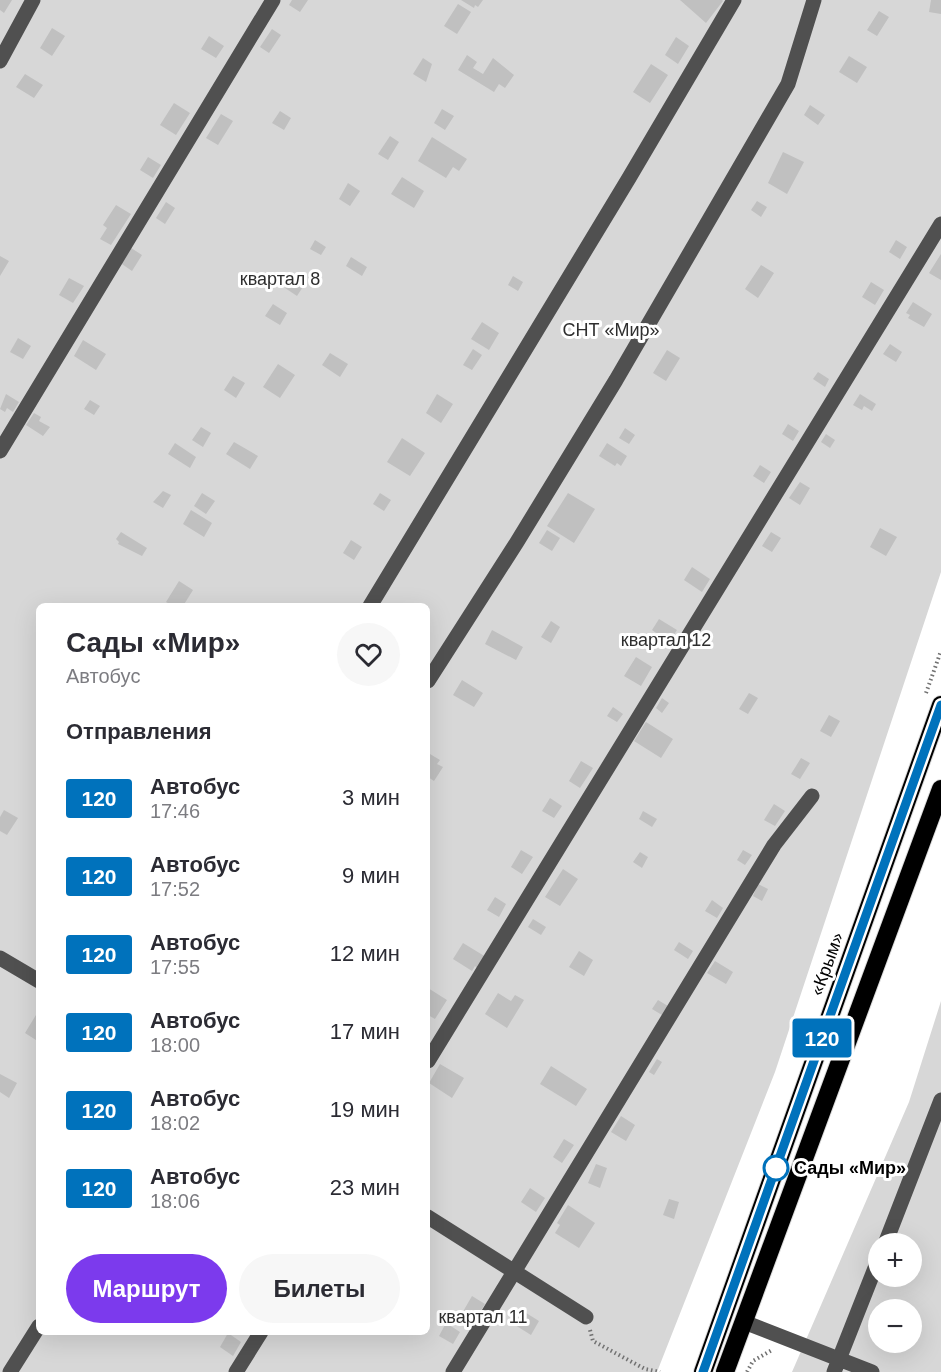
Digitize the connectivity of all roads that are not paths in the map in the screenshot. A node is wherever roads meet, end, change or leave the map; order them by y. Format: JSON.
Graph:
{"nodes":[{"id":1,"x":33,"y":0,"type":"edge"},
{"id":2,"x":273,"y":0,"type":"edge"},
{"id":3,"x":734,"y":0,"type":"edge"},
{"id":4,"x":814,"y":0,"type":"edge"},
{"id":5,"x":0,"y":61,"type":"edge"},
{"id":6,"x":941,"y":224,"type":"edge"},
{"id":7,"x":0,"y":451,"type":"edge"},
{"id":8,"x":372,"y":603,"type":"edge"},
{"id":9,"x":430,"y":678,"type":"edge"},
{"id":10,"x":941,"y":705,"type":"edge"},
{"id":11,"x":941,"y":789,"type":"edge"},
{"id":12,"x":813,"y":796,"type":"dead end"},
{"id":13,"x":0,"y":958,"type":"edge"},
{"id":14,"x":36,"y":979,"type":"edge"},
{"id":15,"x":430,"y":1058,"type":"edge"},
{"id":16,"x":941,"y":1100,"type":"edge"},
{"id":17,"x":430,"y":1218,"type":"edge"},
{"id":18,"x":889,"y":1233,"type":"edge"},
{"id":19,"x":514,"y":1272,"type":"junction"},
{"id":20,"x":868,"y":1286,"type":"edge"},
{"id":21,"x":586,"y":1317,"type":"road end"},
{"id":22,"x":744,"y":1322,"type":"junction"},
{"id":23,"x":36,"y":1331,"type":"edge"},
{"id":24,"x":259,"y":1335,"type":"edge"},
{"id":25,"x":837,"y":1365,"type":"edge"},
{"id":26,"x":10,"y":1372,"type":"edge"},
{"id":27,"x":236,"y":1372,"type":"edge"},
{"id":28,"x":453,"y":1372,"type":"edge"},
{"id":29,"x":703,"y":1372,"type":"edge"},
{"id":30,"x":725,"y":1372,"type":"edge"},
{"id":31,"x":872,"y":1372,"type":"edge"}],
"edges":[{"from":1,"to":5,"type":"lane"},
{"from":2,"to":7,"type":"lane"},
{"from":3,"to":8,"type":"lane"},
{"from":4,"to":9,"type":"lane"},
{"from":6,"to":15,"type":"lane"},
{"from":10,"to":29,"type":"highway","name":"«Крым»"},
{"from":11,"to":22,"type":"highway"},
{"from":12,"to":19,"type":"lane"},
{"from":13,"to":14,"type":"lane"},
{"from":16,"to":18,"type":"lane"},
{"from":17,"to":19,"type":"lane"},
{"from":19,"to":21,"type":"lane"},
{"from":19,"to":28,"type":"lane"},
{"from":20,"to":25,"type":"lane"},
{"from":22,"to":25,"type":"lane"},
{"from":22,"to":30,"type":"highway"},
{"from":23,"to":26,"type":"lane"},
{"from":24,"to":27,"type":"lane"},
{"from":25,"to":31,"type":"lane"}]}
